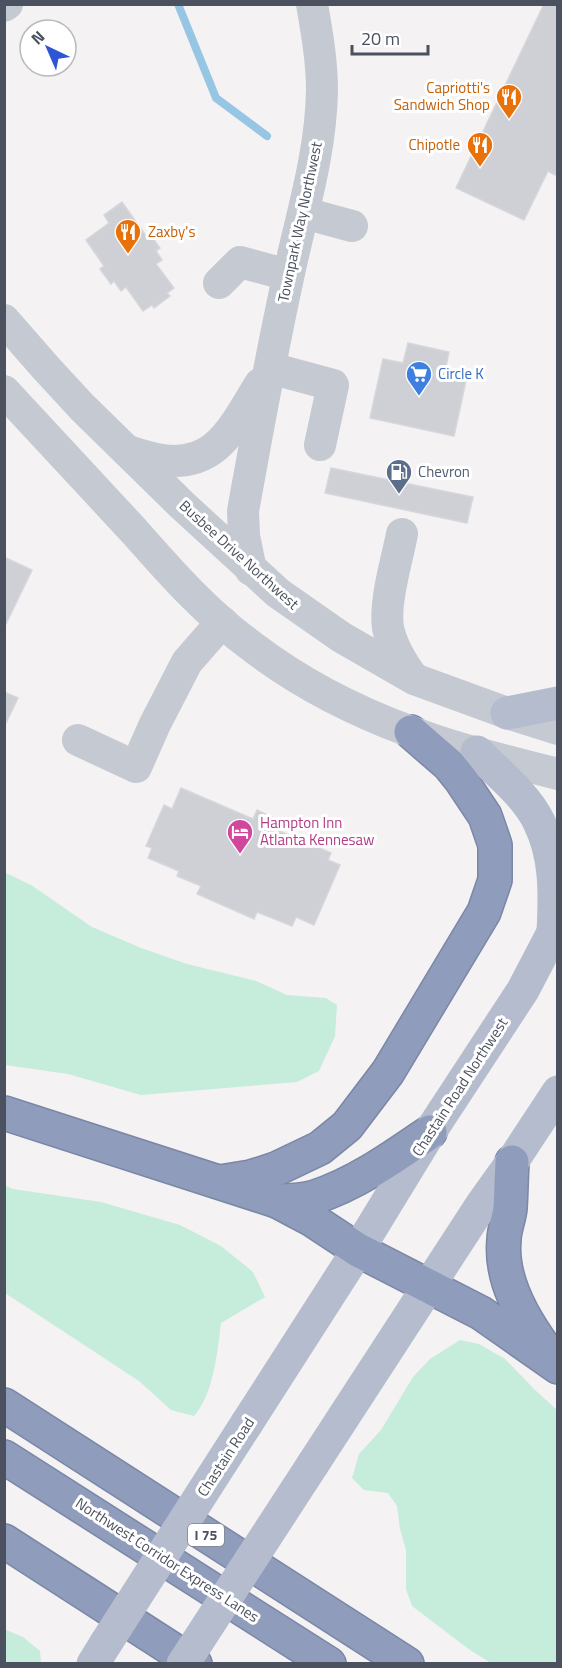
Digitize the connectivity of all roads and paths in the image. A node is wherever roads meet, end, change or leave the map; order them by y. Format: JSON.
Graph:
{"nodes":[{"id":1,"x":312,"y":4,"type":"edge"},
{"id":2,"x":304,"y":213,"type":"junction"},
{"id":3,"x":352,"y":226,"type":"dead end"},
{"id":4,"x":229,"y":273,"type":"dead end"},
{"id":5,"x":288,"y":275,"type":"junction"},
{"id":6,"x":4,"y":320,"type":"edge"},
{"id":7,"x":270,"y":368,"type":"junction"},
{"id":8,"x":4,"y":391,"type":"edge"},
{"id":9,"x":320,"y":445,"type":"dead end"},
{"id":10,"x":129,"y":451,"type":"junction"},
{"id":11,"x":402,"y":534,"type":"dead end"},
{"id":12,"x":251,"y":570,"type":"junction"},
{"id":13,"x":222,"y":622,"type":"junction"},
{"id":14,"x":414,"y":679,"type":"junction"},
{"id":15,"x":558,"y":703,"type":"edge"},
{"id":16,"x":507,"y":713,"type":"junction"},
{"id":17,"x":558,"y":729,"type":"edge"},
{"id":18,"x":411,"y":732,"type":"junction"},
{"id":19,"x":78,"y":740,"type":"dead end"},
{"id":20,"x":477,"y":752,"type":"junction"},
{"id":21,"x":558,"y":774,"type":"edge"},
{"id":22,"x":555,"y":927,"type":"edge"},
{"id":23,"x":558,"y":1092,"type":"edge"},
{"id":24,"x":4,"y":1113,"type":"edge"},
{"id":25,"x":430,"y":1132,"type":"junction"},
{"id":26,"x":512,"y":1162,"type":"junction"},
{"id":27,"x":220,"y":1182,"type":"junction"},
{"id":28,"x":277,"y":1201,"type":"junction"},
{"id":29,"x":358,"y":1250,"type":"junction"},
{"id":30,"x":429,"y":1287,"type":"junction"},
{"id":31,"x":558,"y":1366,"type":"edge"},
{"id":32,"x":4,"y":1405,"type":"edge"},
{"id":33,"x":4,"y":1457,"type":"edge"},
{"id":34,"x":4,"y":1541,"type":"edge"},
{"id":35,"x":93,"y":1664,"type":"edge"},
{"id":36,"x":183,"y":1664,"type":"edge"},
{"id":37,"x":195,"y":1664,"type":"edge"},
{"id":38,"x":329,"y":1664,"type":"edge"},
{"id":39,"x":407,"y":1664,"type":"edge"}],
"edges":[{"from":1,"to":2,"type":"street","name":"Townpark Way Northwest"},
{"from":2,"to":3,"type":"street"},
{"from":2,"to":5,"type":"street","name":"Townpark Way Northwest"},
{"from":4,"to":5,"type":"street"},
{"from":5,"to":7,"type":"street","name":"Townpark Way Northwest"},
{"from":6,"to":10,"type":"street","name":"Busbee Drive Northwest"},
{"from":7,"to":9,"type":"street"},
{"from":7,"to":10,"type":"street","name":"Townpark Way Northwest"},
{"from":7,"to":12,"type":"street","name":"Townpark Way Northwest"},
{"from":8,"to":13,"type":"street"},
{"from":10,"to":12,"type":"street","name":"Busbee Drive Northwest"},
{"from":11,"to":14,"type":"street"},
{"from":12,"to":14,"type":"street","name":"Busbee Drive Northwest"},
{"from":13,"to":18,"type":"street"},
{"from":13,"to":19,"type":"street"},
{"from":14,"to":16,"type":"street","name":"Busbee Drive Northwest"},
{"from":15,"to":16,"type":"main road"},
{"from":16,"to":17,"type":"street","name":"Busbee Drive Northwest"},
{"from":18,"to":20,"type":"street"},
{"from":18,"to":27,"type":"highway"},
{"from":20,"to":21,"type":"street"},
{"from":20,"to":22,"type":"main road"},
{"from":22,"to":25,"type":"main road","name":"Chastain Road Northwest"},
{"from":23,"to":26,"type":"main road"},
{"from":24,"to":27,"type":"highway"},
{"from":25,"to":28,"type":"highway"},
{"from":25,"to":29,"type":"main road","name":"Chastain Road Northwest"},
{"from":26,"to":30,"type":"main road"},
{"from":26,"to":31,"type":"highway"},
{"from":27,"to":28,"type":"highway"},
{"from":28,"to":29,"type":"highway"},
{"from":29,"to":30,"type":"highway"},
{"from":29,"to":35,"type":"main road","name":"Chastain Road","bridge":true},
{"from":30,"to":31,"type":"highway"},
{"from":30,"to":36,"type":"main road","bridge":true},
{"from":32,"to":39,"type":"highway","number":"I 75"},
{"from":33,"to":38,"type":"highway","name":"Northwest Corridor Express Lanes"},
{"from":34,"to":37,"type":"highway"}]}
